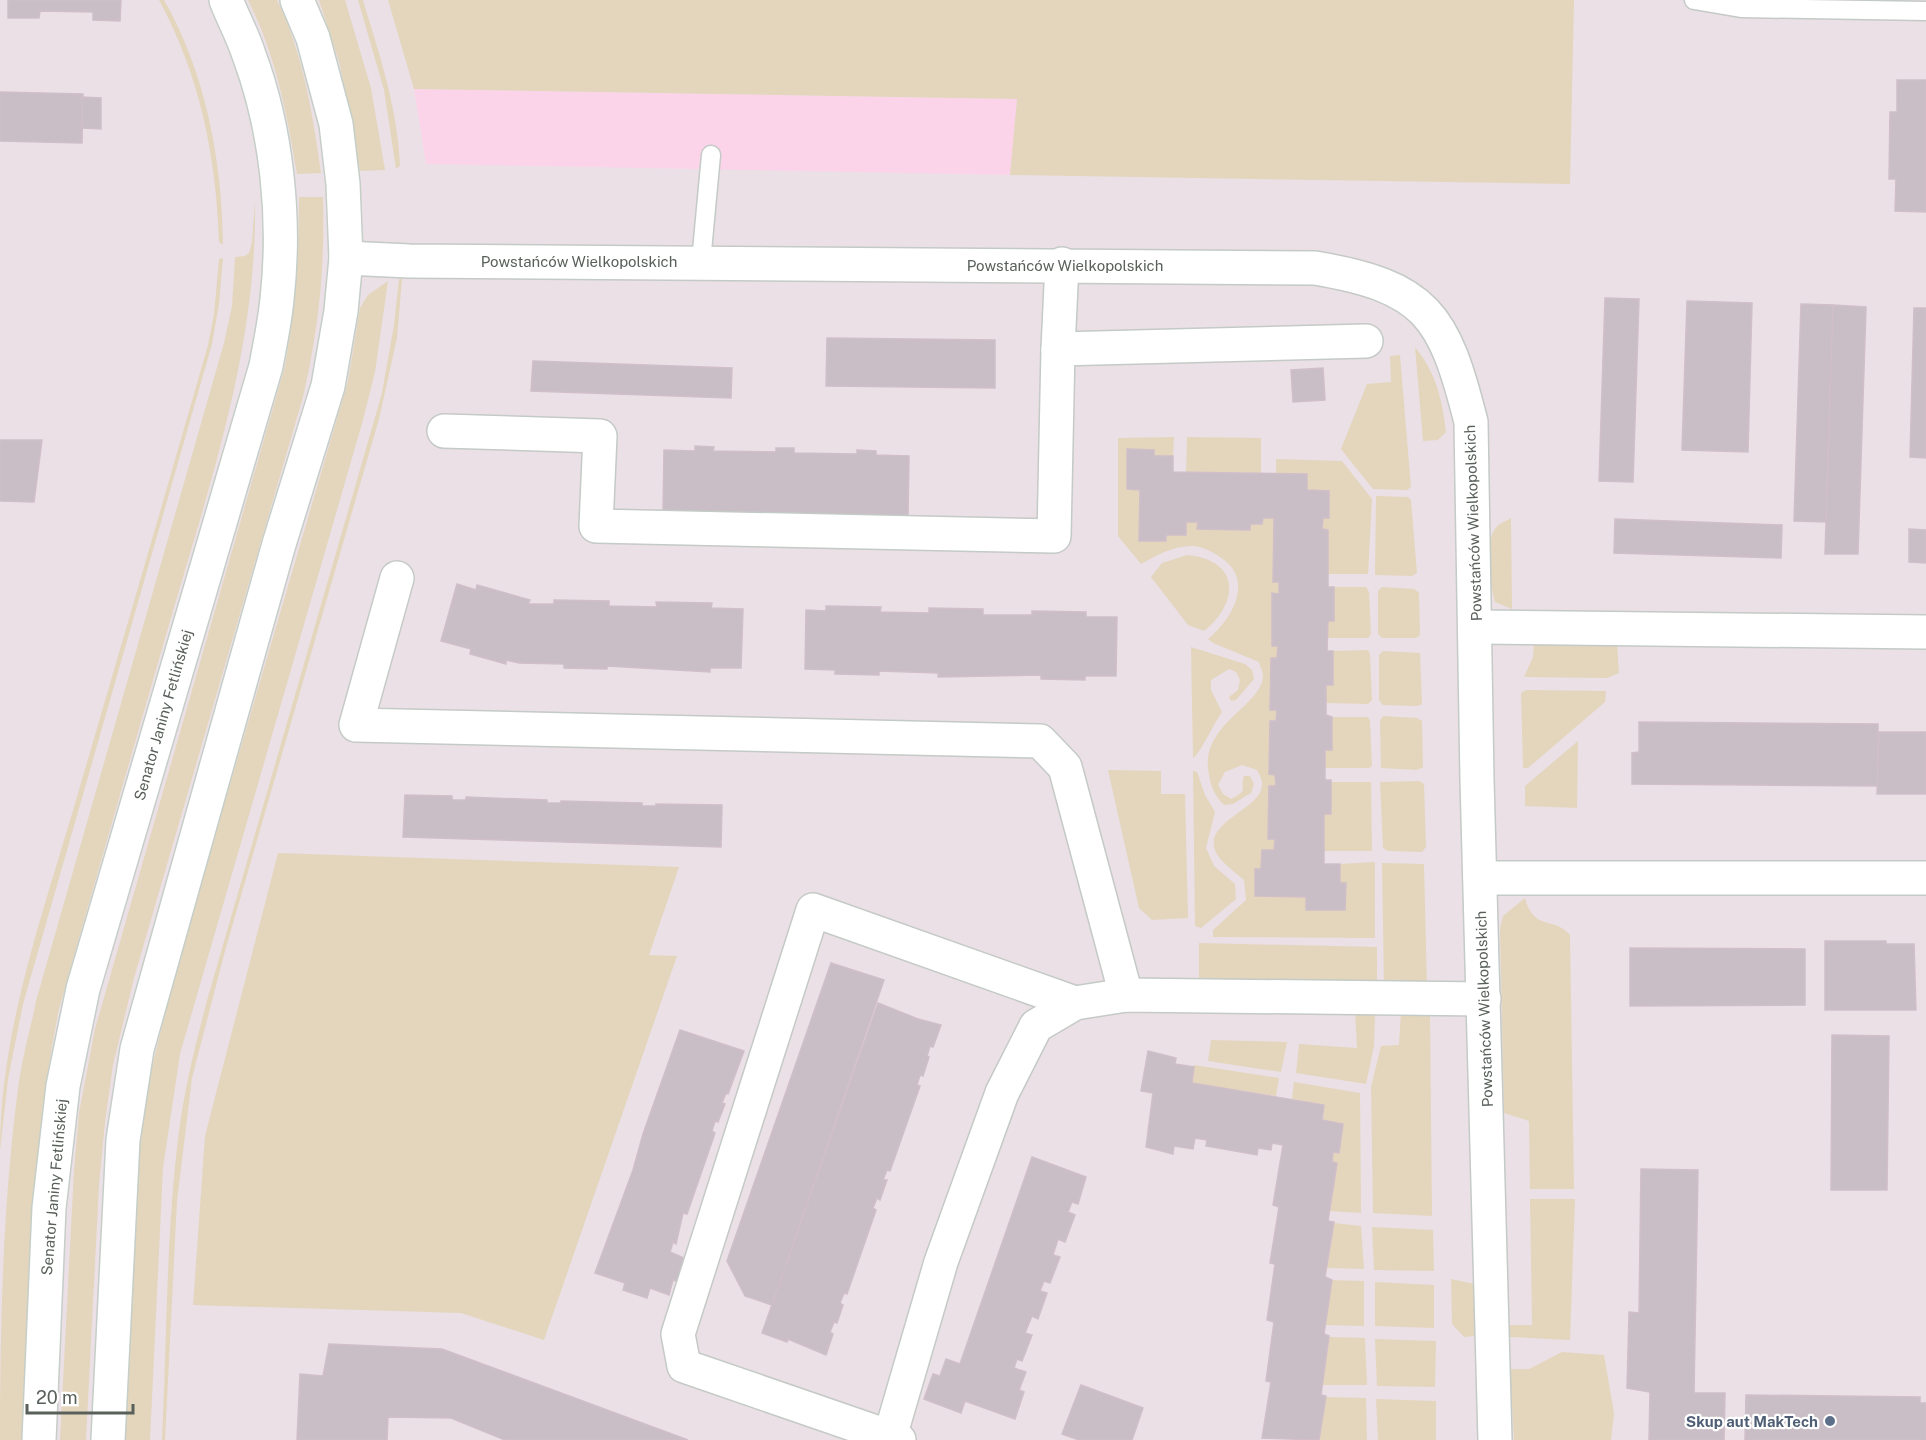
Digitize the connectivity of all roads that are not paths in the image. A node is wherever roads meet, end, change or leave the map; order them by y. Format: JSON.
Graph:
{"nodes":[{"id":1,"x":225,"y":0,"type":"edge"},
{"id":2,"x":297,"y":0,"type":"edge"},
{"id":3,"x":1694,"y":0,"type":"edge"},
{"id":4,"x":1926,"y":11,"type":"edge"},
{"id":5,"x":711,"y":155,"type":"dead end"},
{"id":6,"x":346,"y":258,"type":"junction"},
{"id":7,"x":701,"y":262,"type":"junction"},
{"id":8,"x":1062,"y":264,"type":"junction"},
{"id":9,"x":1365,"y":341,"type":"dead end"},
{"id":10,"x":1058,"y":349,"type":"junction"},
{"id":11,"x":444,"y":431,"type":"dead end"},
{"id":12,"x":397,"y":578,"type":"dead end"},
{"id":13,"x":1476,"y":627,"type":"junction"},
{"id":14,"x":1926,"y":632,"type":"edge"},
{"id":15,"x":1480,"y":878,"type":"junction"},
{"id":16,"x":1926,"y":878,"type":"edge"},
{"id":17,"x":1126,"y":994,"type":"junction"},
{"id":18,"x":1484,"y":999,"type":"junction"},
{"id":19,"x":1075,"y":1003,"type":"junction"},
{"id":20,"x":892,"y":1439,"type":"edge"},
{"id":21,"x":39,"y":1440,"type":"edge"},
{"id":22,"x":108,"y":1440,"type":"edge"},
{"id":23,"x":1495,"y":1440,"type":"edge"}],
"edges":[{"from":1,"to":21,"type":"street","name":"Senator Janiny Fetlińskiej"},
{"from":2,"to":6,"type":"street"},
{"from":3,"to":4,"type":"lane"},
{"from":5,"to":7,"type":"lane"},
{"from":6,"to":7,"type":"street","name":"Powstańców Wielkopolskich"},
{"from":6,"to":22,"type":"street"},
{"from":7,"to":8,"type":"street","name":"Powstańców Wielkopolskich"},
{"from":8,"to":10,"type":"street"},
{"from":8,"to":13,"type":"street","name":"Powstańców Wielkopolskich"},
{"from":9,"to":10,"type":"street"},
{"from":10,"to":11,"type":"street"},
{"from":12,"to":17,"type":"street"},
{"from":13,"to":14,"type":"street"},
{"from":13,"to":15,"type":"street","name":"Powstańców Wielkopolskich"},
{"from":15,"to":16,"type":"street"},
{"from":15,"to":18,"type":"street","name":"Powstańców Wielkopolskich"},
{"from":17,"to":18,"type":"street"},
{"from":17,"to":19,"type":"street"},
{"from":18,"to":23,"type":"street","name":"Powstańców Wielkopolskich"},
{"from":19,"to":20,"type":"street"},
{"from":19,"to":20,"type":"street"}]}
